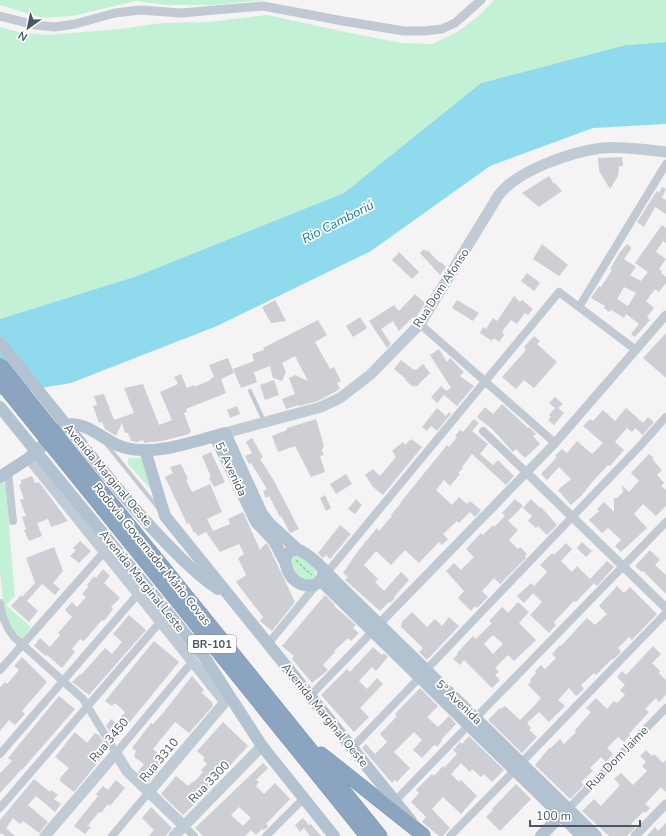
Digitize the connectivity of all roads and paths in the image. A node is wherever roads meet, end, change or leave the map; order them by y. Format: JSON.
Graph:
{"nodes":[{"id":1,"x":480,"y":0,"type":"edge"},
{"id":2,"x":0,"y":16,"type":"edge"},
{"id":3,"x":666,"y":152,"type":"edge"},
{"id":4,"x":666,"y":164,"type":"edge"},
{"id":5,"x":579,"y":307,"type":"junction"},
{"id":6,"x":666,"y":315,"type":"edge"},
{"id":7,"x":420,"y":324,"type":"junction"},
{"id":8,"x":0,"y":343,"type":"edge"},
{"id":9,"x":636,"y":350,"type":"junction"},
{"id":10,"x":0,"y":366,"type":"edge"},
{"id":11,"x":0,"y":381,"type":"edge"},
{"id":12,"x":485,"y":381,"type":"junction"},
{"id":13,"x":250,"y":391,"type":"dead end"},
{"id":14,"x":0,"y":407,"type":"edge"},
{"id":15,"x":666,"y":417,"type":"edge"},
{"id":16,"x":265,"y":423,"type":"junction"},
{"id":17,"x":483,"y":430,"type":"dead end"},
{"id":18,"x":220,"y":434,"type":"junction"},
{"id":19,"x":100,"y":435,"type":"junction"},
{"id":20,"x":555,"y":443,"type":"junction"},
{"id":21,"x":61,"y":449,"type":"junction"},
{"id":22,"x":145,"y":450,"type":"junction"},
{"id":23,"x":29,"y":458,"type":"junction"},
{"id":24,"x":526,"y":473,"type":"junction"},
{"id":25,"x":4,"y":474,"type":"edge"},
{"id":26,"x":165,"y":516,"type":"junction"},
{"id":27,"x":572,"y":517,"type":"junction"},
{"id":28,"x":13,"y":521,"type":"dead end"},
{"id":29,"x":666,"y":522,"type":"edge"},
{"id":30,"x":297,"y":549,"type":"junction"},
{"id":31,"x":104,"y":552,"type":"junction"},
{"id":32,"x":285,"y":562,"type":"junction"},
{"id":33,"x":623,"y":566,"type":"junction"},
{"id":34,"x":322,"y":576,"type":"junction"},
{"id":35,"x":138,"y":594,"type":"junction"},
{"id":36,"x":228,"y":594,"type":"junction"},
{"id":37,"x":0,"y":603,"type":"edge"},
{"id":38,"x":666,"y":608,"type":"edge"},
{"id":39,"x":666,"y":613,"type":"edge"},
{"id":40,"x":160,"y":622,"type":"junction"},
{"id":41,"x":376,"y":628,"type":"junction"},
{"id":42,"x":22,"y":644,"type":"junction"},
{"id":43,"x":268,"y":644,"type":"junction"},
{"id":44,"x":192,"y":662,"type":"junction"},
{"id":45,"x":0,"y":670,"type":"edge"},
{"id":46,"x":423,"y":673,"type":"junction"},
{"id":47,"x":63,"y":681,"type":"junction"},
{"id":48,"x":310,"y":696,"type":"junction"},
{"id":49,"x":224,"y":702,"type":"joint"},
{"id":50,"x":88,"y":706,"type":"junction"},
{"id":51,"x":666,"y":708,"type":"edge"},
{"id":52,"x":472,"y":722,"type":"junction"},
{"id":53,"x":301,"y":738,"type":"junction"},
{"id":54,"x":262,"y":746,"type":"junction"},
{"id":55,"x":352,"y":748,"type":"junction"},
{"id":56,"x":116,"y":753,"type":"junction"},
{"id":57,"x":0,"y":754,"type":"edge"},
{"id":58,"x":518,"y":766,"type":"junction"},
{"id":59,"x":149,"y":792,"type":"junction"},
{"id":60,"x":304,"y":798,"type":"junction"},
{"id":61,"x":395,"y":801,"type":"junction"},
{"id":62,"x":666,"y":804,"type":"edge"},
{"id":63,"x":0,"y":808,"type":"edge"},
{"id":64,"x":565,"y":812,"type":"junction"},
{"id":65,"x":184,"y":826,"type":"junction"},
{"id":66,"x":45,"y":836,"type":"edge"},
{"id":67,"x":112,"y":836,"type":"edge"},
{"id":68,"x":174,"y":836,"type":"edge"},
{"id":69,"x":194,"y":836,"type":"edge"},
{"id":70,"x":266,"y":836,"type":"edge"},
{"id":71,"x":334,"y":836,"type":"edge"},
{"id":72,"x":367,"y":836,"type":"edge"},
{"id":73,"x":380,"y":836,"type":"edge"},
{"id":74,"x":423,"y":836,"type":"edge"},
{"id":75,"x":450,"y":836,"type":"edge"},
{"id":76,"x":541,"y":836,"type":"edge"},
{"id":77,"x":582,"y":836,"type":"edge"},
{"id":78,"x":596,"y":836,"type":"edge"},
{"id":79,"x":635,"y":836,"type":"edge"}],
"edges":[{"from":1,"to":2,"type":"street"},
{"from":3,"to":7,"type":"main road","name":"Rua Dom Afonso"},
{"from":4,"to":5,"type":"street"},
{"from":5,"to":9,"type":"street"},
{"from":5,"to":12,"type":"street"},
{"from":6,"to":9,"type":"street"},
{"from":7,"to":12,"type":"street"},
{"from":7,"to":16,"type":"main road","name":"Rua Dom Afonso"},
{"from":8,"to":36,"type":"main road","name":"Avenida Marginal Oeste","bridge":true},
{"from":9,"to":20,"type":"street"},
{"from":10,"to":21,"type":"highway","name":"Rodovia Governador Mário Covas","number":"BR-101","bridge":true},
{"from":11,"to":21,"type":"highway","name":"Rodovia Governador Mário Covas","number":"BR-101","bridge":true},
{"from":12,"to":20,"type":"street"},
{"from":12,"to":34,"type":"street"},
{"from":13,"to":16,"type":"lane"},
{"from":14,"to":54,"type":"main road","name":"Avenida Marginal Leste","bridge":true},
{"from":15,"to":27,"type":"street"},
{"from":16,"to":18,"type":"main road","name":"Rua Dom Afonso"},
{"from":17,"to":24,"type":"street"},
{"from":18,"to":22,"type":"main road","name":"Rua Dom Afonso"},
{"from":18,"to":30,"type":"main road","name":"5ª Avenida"},
{"from":18,"to":32,"type":"main road","name":"5ª Avenida"},
{"from":19,"to":22,"type":"main road","name":"Rua Dom Afonso"},
{"from":19,"to":23,"type":"main road","name":"Rua Dom Afonso"},
{"from":19,"to":26,"type":"lane"},
{"from":20,"to":24,"type":"street"},
{"from":21,"to":53,"type":"highway","name":"Rodovia Governador Mário Covas","number":"BR-101"},
{"from":21,"to":72,"type":"highway","name":"Rodovia Governador Mário Covas","number":"BR-101"},
{"from":22,"to":26,"type":"main road","name":"Avenida Marginal Oeste"},
{"from":23,"to":25,"type":"main road"},
{"from":23,"to":31,"type":"main road","name":"Avenida Marginal Leste"},
{"from":24,"to":27,"type":"street"},
{"from":24,"to":41,"type":"street"},
{"from":25,"to":28,"type":"street"},
{"from":26,"to":36,"type":"main road","name":"Avenida Marginal Oeste"},
{"from":27,"to":33,"type":"street"},
{"from":27,"to":46,"type":"street"},
{"from":29,"to":33,"type":"street"},
{"from":30,"to":32,"type":"main road"},
{"from":30,"to":34,"type":"main road"},
{"from":31,"to":35,"type":"main road","name":"Avenida Marginal Leste"},
{"from":31,"to":42,"type":"street"},
{"from":32,"to":34,"type":"main road"},
{"from":33,"to":38,"type":"street"},
{"from":33,"to":52,"type":"street"},
{"from":34,"to":41,"type":"main road","name":"5ª Avenida"},
{"from":34,"to":43,"type":"street"},
{"from":35,"to":40,"type":"main road","name":"Avenida Marginal Leste"},
{"from":35,"to":47,"type":"street"},
{"from":36,"to":43,"type":"main road","name":"Avenida Marginal Oeste"},
{"from":37,"to":42,"type":"street"},
{"from":39,"to":58,"type":"street"},
{"from":40,"to":44,"type":"main road","name":"Avenida Marginal Leste"},
{"from":40,"to":50,"type":"street"},
{"from":41,"to":46,"type":"main road","name":"5ª Avenida"},
{"from":41,"to":48,"type":"street"},
{"from":42,"to":45,"type":"street"},
{"from":42,"to":47,"type":"street"},
{"from":43,"to":48,"type":"main road","name":"Avenida Marginal Oeste"},
{"from":44,"to":49,"type":"main road","name":"Avenida Marginal Leste"},
{"from":44,"to":56,"type":"street","name":"Rua 3450"},
{"from":46,"to":52,"type":"main road","name":"5ª Avenida"},
{"from":46,"to":55,"type":"street"},
{"from":47,"to":50,"type":"street"},
{"from":47,"to":57,"type":"street"},
{"from":48,"to":55,"type":"main road","name":"Avenida Marginal Oeste"},
{"from":49,"to":59,"type":"main road","name":"Rua 3310"},
{"from":50,"to":56,"type":"street"},
{"from":50,"to":63,"type":"street"},
{"from":51,"to":64,"type":"street","name":"Rua Dom Jaime"},
{"from":52,"to":58,"type":"main road","name":"5ª Avenida"},
{"from":52,"to":61,"type":"street"},
{"from":53,"to":73,"type":"highway","name":"Rodovia Governador Mário Covas","number":"BR-101"},
{"from":53,"to":74,"type":"highway"},
{"from":54,"to":60,"type":"main road","name":"Avenida Marginal Leste"},
{"from":54,"to":65,"type":"main road","name":"Rua 3300"},
{"from":55,"to":61,"type":"main road","name":"Avenida Marginal Oeste"},
{"from":56,"to":59,"type":"main road"},
{"from":56,"to":66,"type":"main road","name":"Rua 3450"},
{"from":58,"to":64,"type":"main road","name":"5ª Avenida"},
{"from":58,"to":75,"type":"street"},
{"from":59,"to":65,"type":"main road"},
{"from":59,"to":67,"type":"street","name":"Rua 3310"},
{"from":60,"to":70,"type":"street"},
{"from":60,"to":71,"type":"main road","name":"Avenida Marginal Leste"},
{"from":61,"to":74,"type":"main road","name":"Avenida Marginal Oeste"},
{"from":62,"to":79,"type":"street"},
{"from":64,"to":76,"type":"main road","name":"Rua Dom Jaime"},
{"from":64,"to":77,"type":"main road","name":"5ª Avenida"},
{"from":64,"to":78,"type":"main road","name":"5ª Avenida"},
{"from":65,"to":68,"type":"main road","name":"Rua 3300"},
{"from":65,"to":69,"type":"street"}]}
